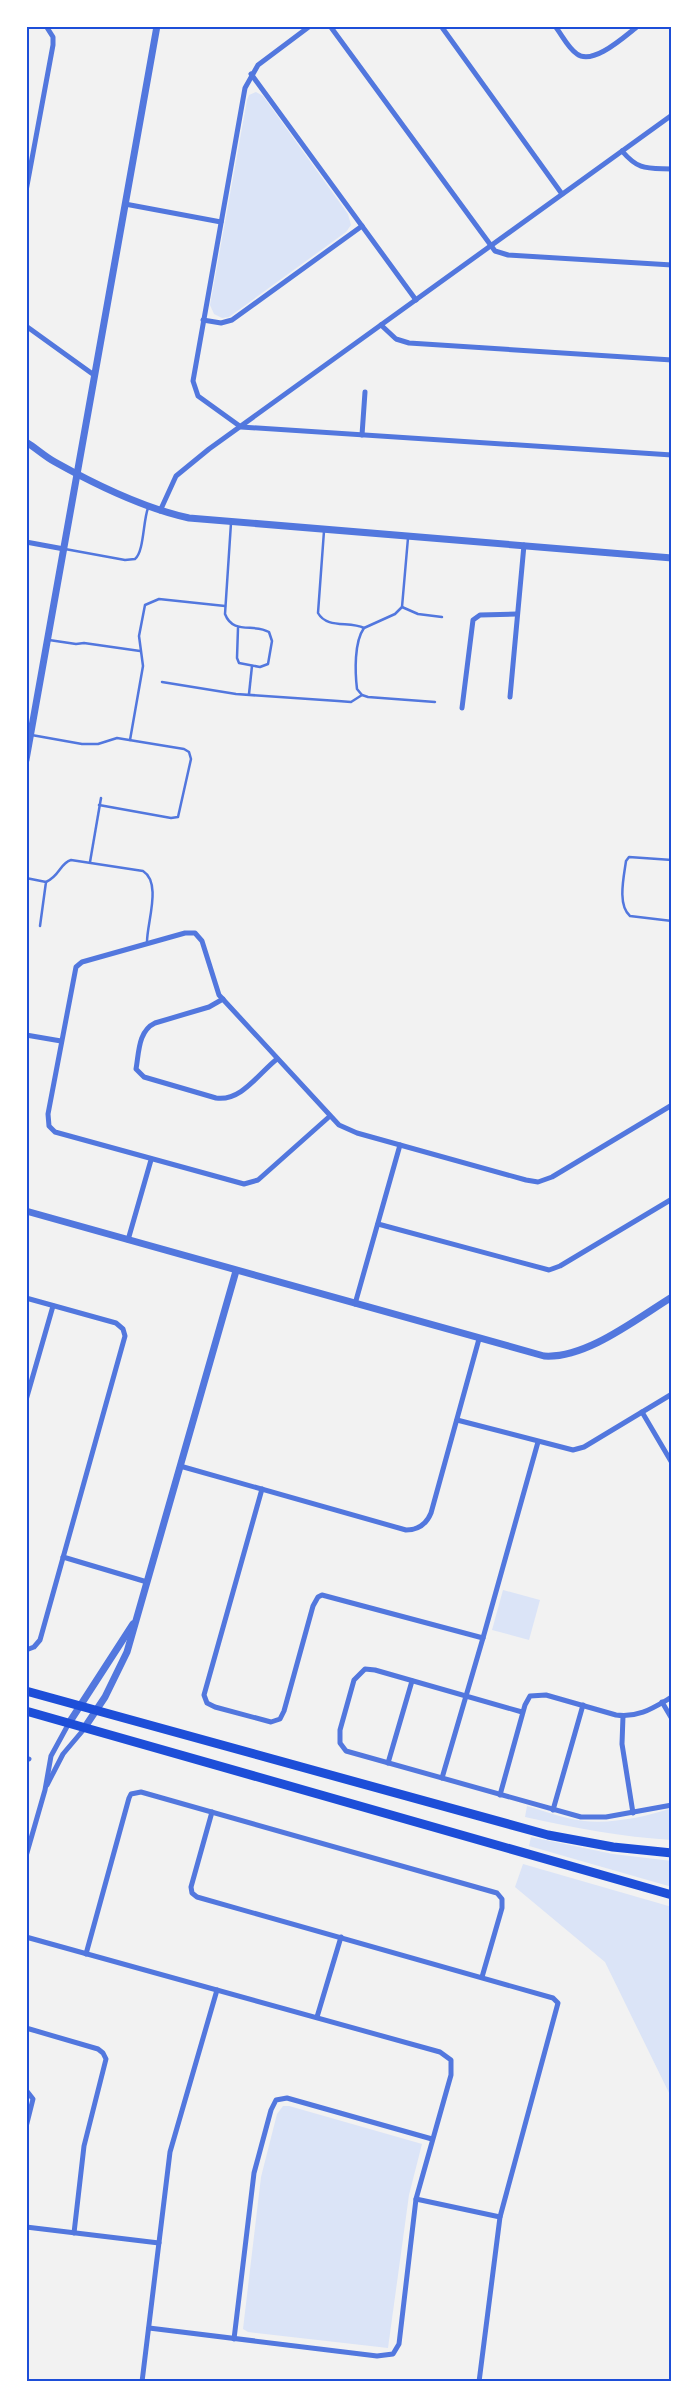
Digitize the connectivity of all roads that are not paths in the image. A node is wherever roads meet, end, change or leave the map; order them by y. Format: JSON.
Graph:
{"nodes":[{"id":1,"x":46,"y":26,"type":"edge"},
{"id":2,"x":157,"y":26,"type":"edge"},
{"id":3,"x":310,"y":26,"type":"edge"},
{"id":4,"x":330,"y":26,"type":"edge"},
{"id":5,"x":441,"y":26,"type":"edge"},
{"id":6,"x":555,"y":26,"type":"edge"},
{"id":7,"x":638,"y":26,"type":"edge"},
{"id":8,"x":252,"y":74,"type":"junction"},
{"id":9,"x":672,"y":115,"type":"edge"},
{"id":10,"x":622,"y":151,"type":"junction"},
{"id":11,"x":672,"y":169,"type":"edge"},
{"id":12,"x":26,"y":191,"type":"edge"},
{"id":13,"x":562,"y":194,"type":"junction"},
{"id":14,"x":125,"y":204,"type":"junction"},
{"id":15,"x":220,"y":222,"type":"junction"},
{"id":16,"x":362,"y":226,"type":"junction"},
{"id":17,"x":491,"y":246,"type":"junction"},
{"id":18,"x":672,"y":265,"type":"edge"},
{"id":19,"x":416,"y":300,"type":"junction"},
{"id":20,"x":203,"y":320,"type":"junction"},
{"id":21,"x":381,"y":325,"type":"junction"},
{"id":22,"x":26,"y":326,"type":"edge"},
{"id":23,"x":672,"y":360,"type":"edge"},
{"id":24,"x":94,"y":374,"type":"junction"},
{"id":25,"x":365,"y":392,"type":"dead end"},
{"id":26,"x":240,"y":427,"type":"junction"},
{"id":27,"x":362,"y":435,"type":"junction"},
{"id":28,"x":26,"y":442,"type":"edge"},
{"id":29,"x":672,"y":456,"type":"edge"},
{"id":30,"x":77,"y":473,"type":"junction"},
{"id":31,"x":149,"y":506,"type":"junction"},
{"id":32,"x":160,"y":511,"type":"junction"},
{"id":33,"x":232,"y":522,"type":"junction"},
{"id":34,"x":324,"y":529,"type":"junction"},
{"id":35,"x":408,"y":536,"type":"junction"},
{"id":36,"x":26,"y":542,"type":"edge"},
{"id":37,"x":524,"y":545,"type":"junction"},
{"id":38,"x":64,"y":549,"type":"junction"},
{"id":39,"x":672,"y":558,"type":"edge"},
{"id":40,"x":225,"y":606,"type":"junction"},
{"id":41,"x":402,"y":607,"type":"junction"},
{"id":42,"x":517,"y":614,"type":"junction"},
{"id":43,"x":442,"y":617,"type":"dead end"},
{"id":44,"x":238,"y":628,"type":"junction"},
{"id":45,"x":364,"y":628,"type":"junction"},
{"id":46,"x":48,"y":640,"type":"junction"},
{"id":47,"x":140,"y":651,"type":"junction"},
{"id":48,"x":252,"y":666,"type":"junction"},
{"id":49,"x":162,"y":682,"type":"dead end"},
{"id":50,"x":250,"y":694,"type":"junction"},
{"id":51,"x":362,"y":695,"type":"junction"},
{"id":52,"x":510,"y":697,"type":"dead end"},
{"id":53,"x":435,"y":702,"type":"dead end"},
{"id":54,"x":462,"y":708,"type":"dead end"},
{"id":55,"x":28,"y":735,"type":"edge"},
{"id":56,"x":130,"y":740,"type":"junction"},
{"id":57,"x":26,"y":760,"type":"edge"},
{"id":58,"x":100,"y":798,"type":"dead end"},
{"id":59,"x":99,"y":805,"type":"junction"},
{"id":60,"x":672,"y":860,"type":"edge"},
{"id":61,"x":90,"y":862,"type":"junction"},
{"id":62,"x":26,"y":878,"type":"edge"},
{"id":63,"x":46,"y":882,"type":"junction"},
{"id":64,"x":672,"y":921,"type":"edge"},
{"id":65,"x":40,"y":926,"type":"dead end"},
{"id":66,"x":147,"y":944,"type":"junction"},
{"id":67,"x":223,"y":999,"type":"junction"},
{"id":68,"x":26,"y":1035,"type":"edge"},
{"id":69,"x":61,"y":1041,"type":"junction"},
{"id":70,"x":277,"y":1059,"type":"junction"},
{"id":71,"x":672,"y":1105,"type":"edge"},
{"id":72,"x":330,"y":1116,"type":"junction"},
{"id":73,"x":400,"y":1145,"type":"junction"},
{"id":74,"x":151,"y":1160,"type":"junction"},
{"id":75,"x":672,"y":1199,"type":"edge"},
{"id":76,"x":26,"y":1211,"type":"edge"},
{"id":77,"x":378,"y":1224,"type":"junction"},
{"id":78,"x":128,"y":1240,"type":"junction"},
{"id":79,"x":236,"y":1271,"type":"junction"},
{"id":80,"x":672,"y":1297,"type":"edge"},
{"id":81,"x":26,"y":1298,"type":"edge"},
{"id":82,"x":355,"y":1304,"type":"junction"},
{"id":83,"x":53,"y":1306,"type":"junction"},
{"id":84,"x":480,"y":1339,"type":"junction"},
{"id":85,"x":672,"y":1394,"type":"edge"},
{"id":86,"x":26,"y":1400,"type":"edge"},
{"id":87,"x":642,"y":1412,"type":"junction"},
{"id":88,"x":457,"y":1420,"type":"junction"},
{"id":89,"x":538,"y":1442,"type":"junction"},
{"id":90,"x":672,"y":1463,"type":"edge"},
{"id":91,"x":180,"y":1466,"type":"junction"},
{"id":92,"x":262,"y":1489,"type":"junction"},
{"id":93,"x":63,"y":1557,"type":"junction"},
{"id":94,"x":148,"y":1582,"type":"junction"},
{"id":95,"x":137,"y":1617,"type":"junction"},
{"id":96,"x":483,"y":1638,"type":"junction"},
{"id":97,"x":26,"y":1650,"type":"edge"},
{"id":98,"x":412,"y":1681,"type":"junction"},
{"id":99,"x":26,"y":1691,"type":"edge"},
{"id":100,"x":466,"y":1695,"type":"junction"},
{"id":101,"x":672,"y":1697,"type":"edge"},
{"id":102,"x":662,"y":1702,"type":"junction"},
{"id":103,"x":583,"y":1705,"type":"junction"},
{"id":104,"x":79,"y":1706,"type":"junction"},
{"id":105,"x":97,"y":1710,"type":"junction"},
{"id":106,"x":26,"y":1711,"type":"edge"},
{"id":107,"x":522,"y":1712,"type":"junction"},
{"id":108,"x":623,"y":1716,"type":"junction"},
{"id":109,"x":672,"y":1719,"type":"edge"},
{"id":110,"x":69,"y":1723,"type":"junction"},
{"id":111,"x":85,"y":1727,"type":"junction"},
{"id":112,"x":388,"y":1763,"type":"junction"},
{"id":113,"x":442,"y":1778,"type":"junction"},
{"id":114,"x":45,"y":1790,"type":"junction"},
{"id":115,"x":500,"y":1795,"type":"junction"},
{"id":116,"x":672,"y":1805,"type":"edge"},
{"id":117,"x":553,"y":1810,"type":"junction"},
{"id":118,"x":212,"y":1812,"type":"junction"},
{"id":119,"x":633,"y":1813,"type":"junction"},
{"id":120,"x":28,"y":1846,"type":"edge"},
{"id":121,"x":672,"y":1853,"type":"edge"},
{"id":122,"x":26,"y":1856,"type":"edge"},
{"id":123,"x":672,"y":1895,"type":"edge"},
{"id":124,"x":26,"y":1937,"type":"edge"},
{"id":125,"x":341,"y":1937,"type":"junction"},
{"id":126,"x":86,"y":1954,"type":"junction"},
{"id":127,"x":482,"y":1977,"type":"junction"},
{"id":128,"x":216,"y":1990,"type":"junction"},
{"id":129,"x":317,"y":2017,"type":"junction"},
{"id":130,"x":26,"y":2028,"type":"edge"},
{"id":131,"x":26,"y":2090,"type":"edge"},
{"id":132,"x":26,"y":2127,"type":"edge"},
{"id":133,"x":432,"y":2139,"type":"junction"},
{"id":134,"x":416,"y":2199,"type":"junction"},
{"id":135,"x":500,"y":2218,"type":"junction"},
{"id":136,"x":26,"y":2227,"type":"edge"},
{"id":137,"x":74,"y":2233,"type":"junction"},
{"id":138,"x":160,"y":2243,"type":"junction"},
{"id":139,"x":149,"y":2328,"type":"junction"},
{"id":140,"x":234,"y":2339,"type":"junction"},
{"id":141,"x":142,"y":2382,"type":"edge"},
{"id":142,"x":480,"y":2382,"type":"edge"}],
"edges":[{"from":1,"to":12,"type":"street"},
{"from":2,"to":14,"type":"street"},
{"from":3,"to":8,"type":"street"},
{"from":4,"to":17,"type":"street"},
{"from":5,"to":13,"type":"street"},
{"from":6,"to":7,"type":"street"},
{"from":8,"to":15,"type":"street"},
{"from":8,"to":16,"type":"street"},
{"from":9,"to":10,"type":"street"},
{"from":10,"to":11,"type":"street"},
{"from":10,"to":13,"type":"street"},
{"from":13,"to":17,"type":"street"},
{"from":14,"to":15,"type":"street"},
{"from":14,"to":24,"type":"street"},
{"from":15,"to":20,"type":"street"},
{"from":16,"to":19,"type":"street"},
{"from":16,"to":20,"type":"street"},
{"from":17,"to":18,"type":"street"},
{"from":17,"to":19,"type":"street"},
{"from":19,"to":21,"type":"street"},
{"from":20,"to":26,"type":"street"},
{"from":21,"to":23,"type":"street"},
{"from":21,"to":26,"type":"street"},
{"from":22,"to":24,"type":"street"},
{"from":24,"to":30,"type":"street"},
{"from":25,"to":27,"type":"street"},
{"from":26,"to":27,"type":"street"},
{"from":26,"to":32,"type":"street"},
{"from":27,"to":29,"type":"street"},
{"from":28,"to":30,"type":"street"},
{"from":30,"to":31,"type":"street"},
{"from":30,"to":38,"type":"street"},
{"from":31,"to":32,"type":"street"},
{"from":31,"to":38,"type":"lane"},
{"from":32,"to":33,"type":"street"},
{"from":33,"to":34,"type":"street"},
{"from":33,"to":40,"type":"lane"},
{"from":34,"to":35,"type":"street"},
{"from":34,"to":45,"type":"lane"},
{"from":35,"to":37,"type":"street"},
{"from":35,"to":41,"type":"lane"},
{"from":36,"to":38,"type":"street"},
{"from":37,"to":39,"type":"street"},
{"from":37,"to":42,"type":"street"},
{"from":38,"to":46,"type":"street"},
{"from":40,"to":44,"type":"lane"},
{"from":40,"to":47,"type":"lane"},
{"from":41,"to":43,"type":"lane"},
{"from":41,"to":45,"type":"lane"},
{"from":42,"to":52,"type":"street"},
{"from":42,"to":54,"type":"street"},
{"from":44,"to":48,"type":"lane"},
{"from":44,"to":48,"type":"lane"},
{"from":45,"to":51,"type":"lane"},
{"from":46,"to":47,"type":"lane"},
{"from":46,"to":55,"type":"street"},
{"from":47,"to":56,"type":"lane"},
{"from":48,"to":50,"type":"lane"},
{"from":49,"to":50,"type":"lane"},
{"from":50,"to":51,"type":"lane"},
{"from":51,"to":53,"type":"lane"},
{"from":55,"to":56,"type":"lane"},
{"from":55,"to":57,"type":"street"},
{"from":56,"to":59,"type":"lane"},
{"from":58,"to":59,"type":"lane"},
{"from":59,"to":61,"type":"lane"},
{"from":60,"to":64,"type":"lane"},
{"from":61,"to":63,"type":"lane"},
{"from":61,"to":66,"type":"lane"},
{"from":62,"to":63,"type":"lane"},
{"from":63,"to":65,"type":"lane"},
{"from":66,"to":67,"type":"street"},
{"from":66,"to":69,"type":"street"},
{"from":67,"to":70,"type":"street"},
{"from":67,"to":70,"type":"street"},
{"from":68,"to":69,"type":"street"},
{"from":69,"to":74,"type":"street"},
{"from":70,"to":72,"type":"street"},
{"from":71,"to":73,"type":"street"},
{"from":72,"to":73,"type":"street"},
{"from":72,"to":74,"type":"street"},
{"from":73,"to":77,"type":"street"},
{"from":74,"to":78,"type":"street"},
{"from":75,"to":77,"type":"street"},
{"from":76,"to":78,"type":"street"},
{"from":77,"to":82,"type":"street"},
{"from":78,"to":79,"type":"street"},
{"from":79,"to":82,"type":"street"},
{"from":79,"to":91,"type":"street"},
{"from":80,"to":84,"type":"street"},
{"from":81,"to":83,"type":"street"},
{"from":82,"to":84,"type":"street"},
{"from":83,"to":86,"type":"street"},
{"from":83,"to":93,"type":"street"},
{"from":84,"to":88,"type":"street"},
{"from":85,"to":87,"type":"street"},
{"from":87,"to":89,"type":"street"},
{"from":87,"to":90,"type":"street"},
{"from":88,"to":89,"type":"street"},
{"from":88,"to":92,"type":"street"},
{"from":89,"to":96,"type":"street"},
{"from":91,"to":92,"type":"street"},
{"from":91,"to":94,"type":"street"},
{"from":92,"to":96,"type":"street"},
{"from":93,"to":94,"type":"street"},
{"from":93,"to":97,"type":"street"},
{"from":94,"to":95,"type":"street"},
{"from":95,"to":104,"type":"street"},
{"from":95,"to":105,"type":"street"},
{"from":96,"to":100,"type":"street"},
{"from":98,"to":100,"type":"street"},
{"from":98,"to":112,"type":"street"},
{"from":98,"to":112,"type":"street"},
{"from":99,"to":104,"type":"main road"},
{"from":100,"to":107,"type":"street"},
{"from":100,"to":113,"type":"street"},
{"from":101,"to":102,"type":"street"},
{"from":102,"to":108,"type":"street"},
{"from":102,"to":109,"type":"street"},
{"from":103,"to":107,"type":"street"},
{"from":103,"to":108,"type":"street"},
{"from":103,"to":117,"type":"street"},
{"from":104,"to":105,"type":"main road"},
{"from":104,"to":110,"type":"street"},
{"from":105,"to":111,"type":"street"},
{"from":105,"to":121,"type":"main road"},
{"from":106,"to":110,"type":"main road"},
{"from":107,"to":115,"type":"street"},
{"from":108,"to":119,"type":"street"},
{"from":110,"to":111,"type":"main road"},
{"from":110,"to":114,"type":"street"},
{"from":111,"to":114,"type":"street"},
{"from":111,"to":123,"type":"main road"},
{"from":112,"to":113,"type":"street"},
{"from":113,"to":115,"type":"street"},
{"from":114,"to":120,"type":"street"},
{"from":115,"to":117,"type":"street"},
{"from":116,"to":119,"type":"street"},
{"from":117,"to":119,"type":"street"},
{"from":118,"to":125,"type":"street"},
{"from":118,"to":126,"type":"street"},
{"from":118,"to":127,"type":"street"},
{"from":120,"to":122,"type":"street"},
{"from":124,"to":126,"type":"street"},
{"from":125,"to":127,"type":"street"},
{"from":125,"to":129,"type":"street"},
{"from":126,"to":128,"type":"street"},
{"from":127,"to":135,"type":"street"},
{"from":128,"to":129,"type":"street"},
{"from":128,"to":138,"type":"street"},
{"from":129,"to":133,"type":"street"},
{"from":130,"to":137,"type":"street"},
{"from":131,"to":132,"type":"street"},
{"from":133,"to":134,"type":"street"},
{"from":133,"to":140,"type":"street"},
{"from":134,"to":135,"type":"street"},
{"from":134,"to":140,"type":"street"},
{"from":135,"to":142,"type":"street"},
{"from":136,"to":137,"type":"street"},
{"from":137,"to":138,"type":"street"},
{"from":138,"to":139,"type":"street"},
{"from":139,"to":140,"type":"street"},
{"from":139,"to":141,"type":"street"}]}
